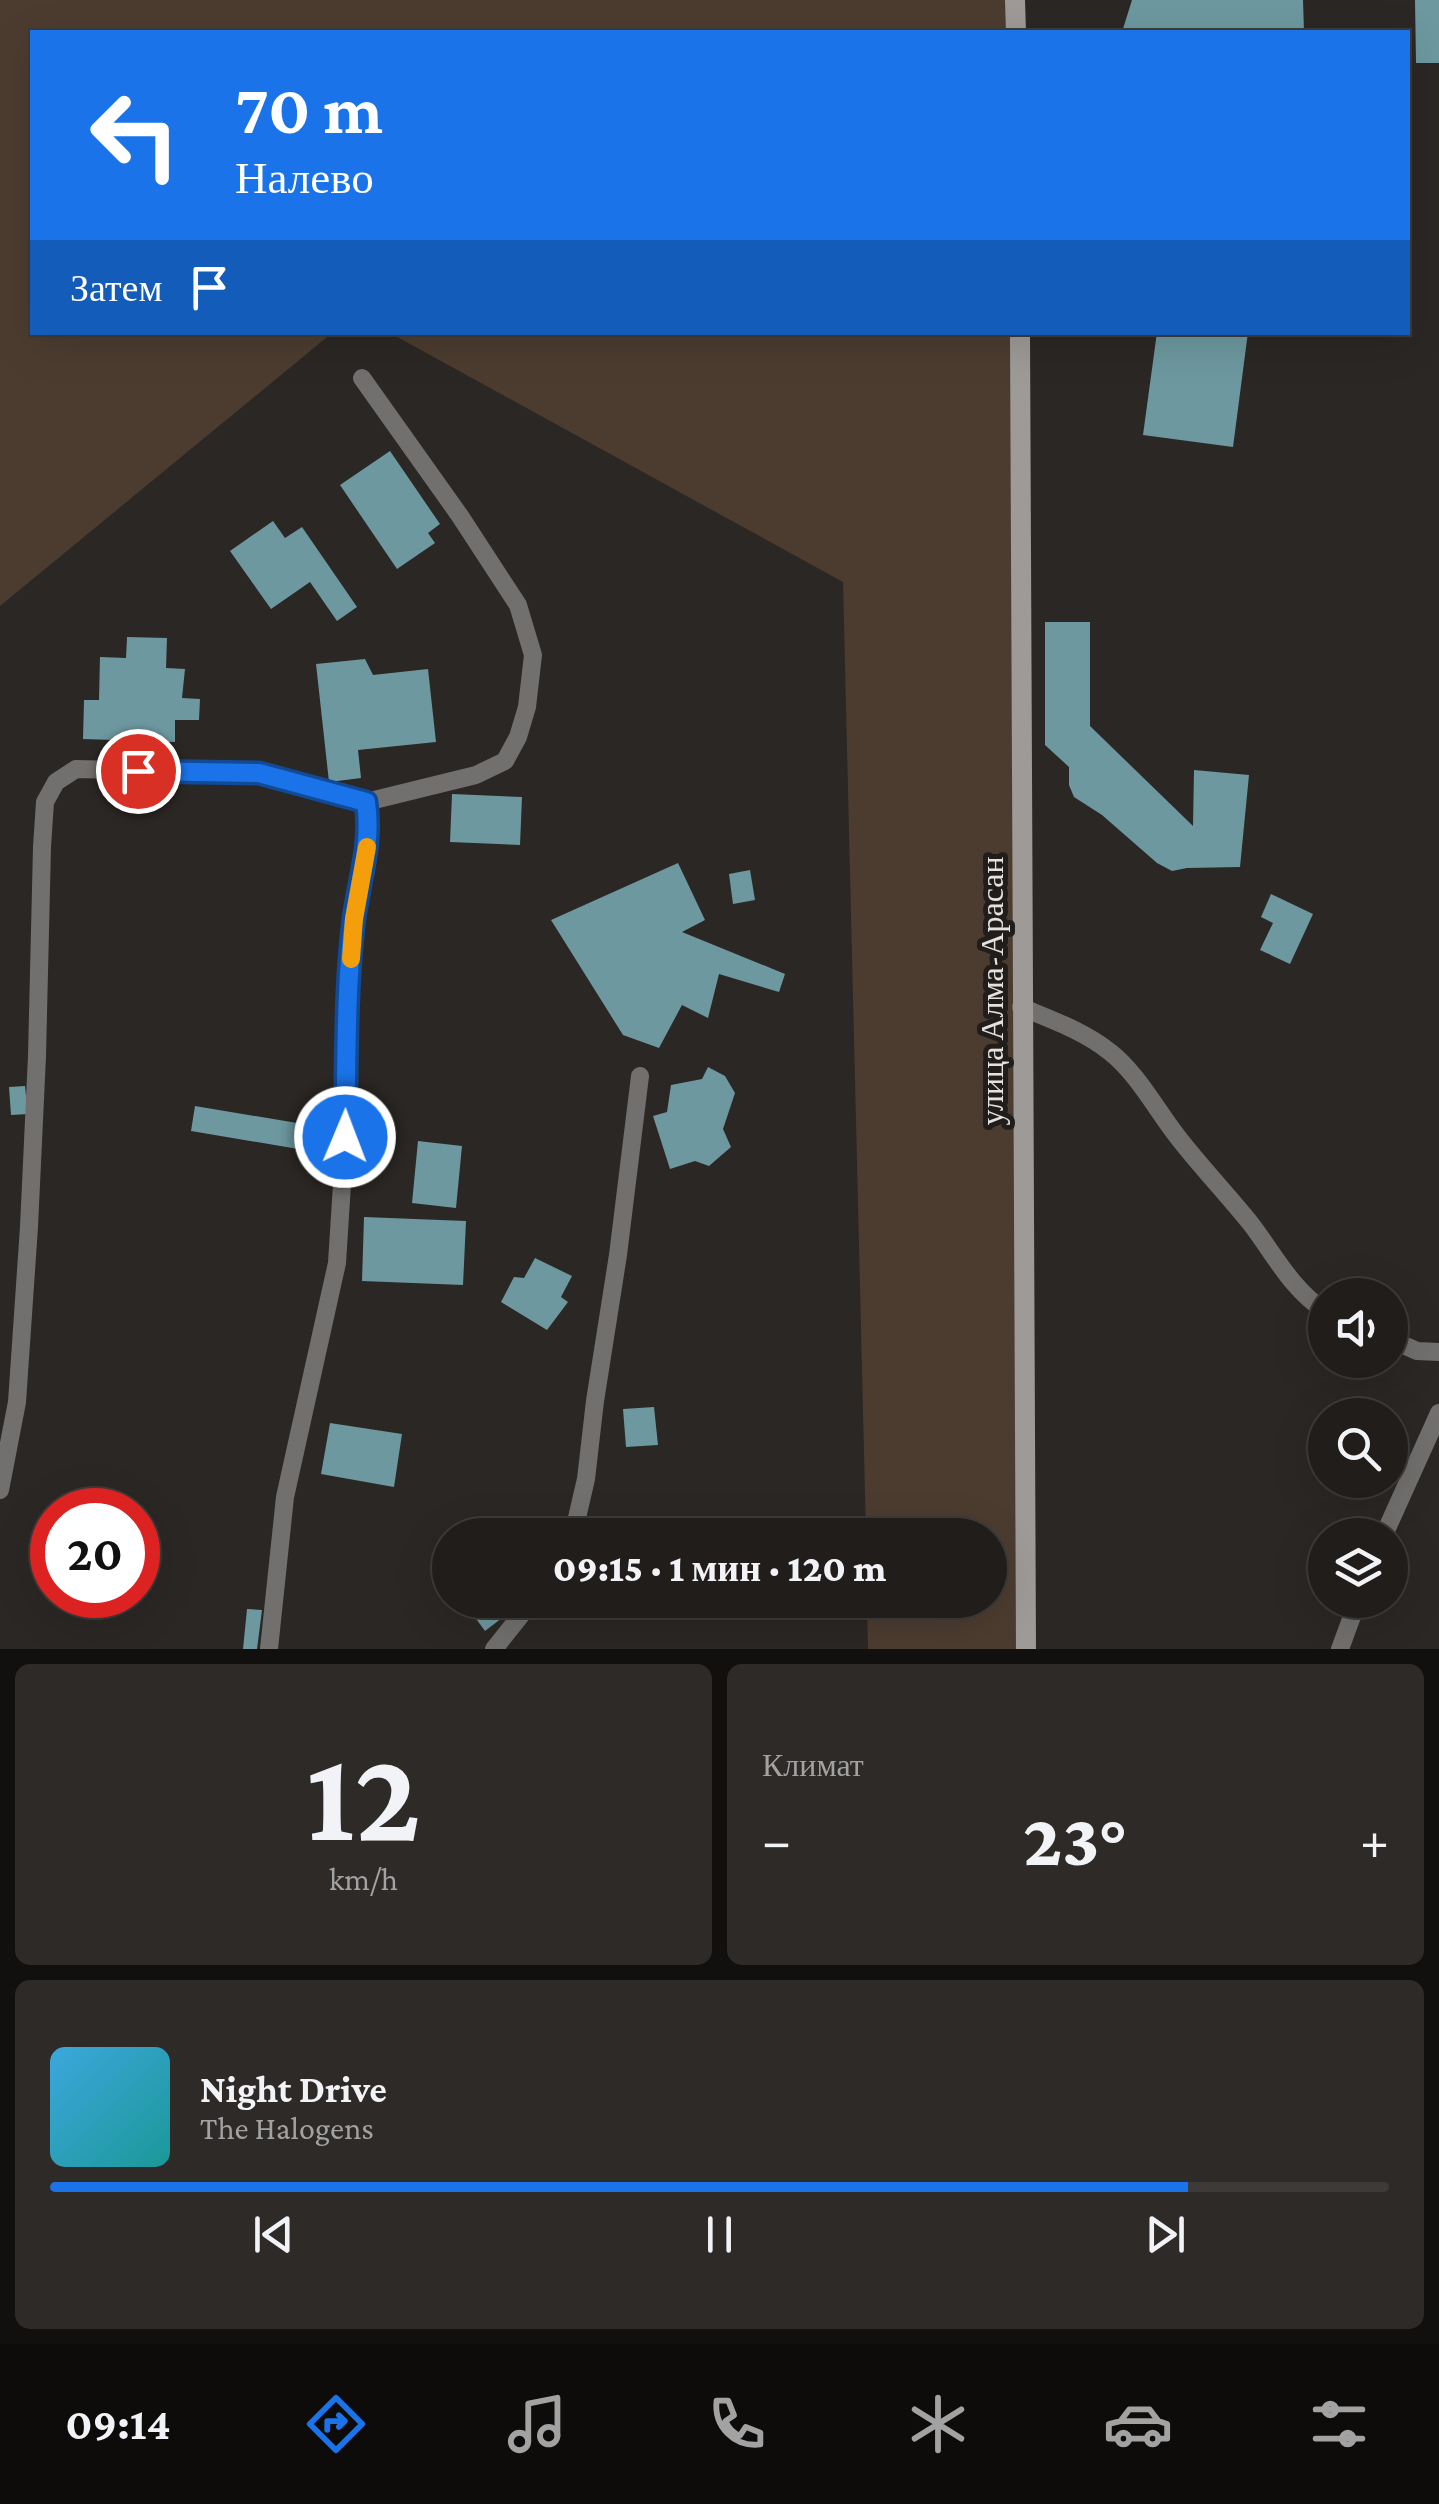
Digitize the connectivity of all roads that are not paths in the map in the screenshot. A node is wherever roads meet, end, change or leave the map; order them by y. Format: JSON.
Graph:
{"nodes":[{"id":1,"x":1015,"y":0,"type":"edge"},
{"id":2,"x":1016,"y":30,"type":"edge"},
{"id":3,"x":1020,"y":335,"type":"edge"},
{"id":4,"x":362,"y":378,"type":"dead end"},
{"id":5,"x":366,"y":802,"type":"junction"},
{"id":6,"x":1021,"y":1007,"type":"junction"},
{"id":7,"x":640,"y":1076,"type":"dead end"},
{"id":8,"x":1308,"y":1298,"type":"edge"},
{"id":9,"x":1408,"y":1347,"type":"edge"},
{"id":10,"x":1439,"y":1352,"type":"edge"},
{"id":11,"x":1439,"y":1413,"type":"edge"},
{"id":12,"x":0,"y":1490,"type":"edge"},
{"id":13,"x":577,"y":1518,"type":"edge"},
{"id":14,"x":1392,"y":1518,"type":"edge"},
{"id":15,"x":519,"y":1618,"type":"edge"},
{"id":16,"x":1351,"y":1618,"type":"edge"},
{"id":17,"x":269,"y":1649,"type":"edge"},
{"id":18,"x":494,"y":1649,"type":"edge"},
{"id":19,"x":1026,"y":1649,"type":"edge"},
{"id":20,"x":1340,"y":1649,"type":"edge"}],
"edges":[{"from":1,"to":2,"type":"main road"},
{"from":3,"to":6,"type":"main road","name":"улица Алма-Арасан"},
{"from":4,"to":5,"type":"lane"},
{"from":5,"to":12,"type":"lane"},
{"from":5,"to":17,"type":"lane"},
{"from":6,"to":8,"type":"lane"},
{"from":6,"to":19,"type":"main road","name":"улица Алма-Арасан"},
{"from":7,"to":13,"type":"lane"},
{"from":9,"to":10,"type":"lane"},
{"from":11,"to":14,"type":"lane"},
{"from":15,"to":18,"type":"lane"},
{"from":16,"to":20,"type":"lane"}]}
